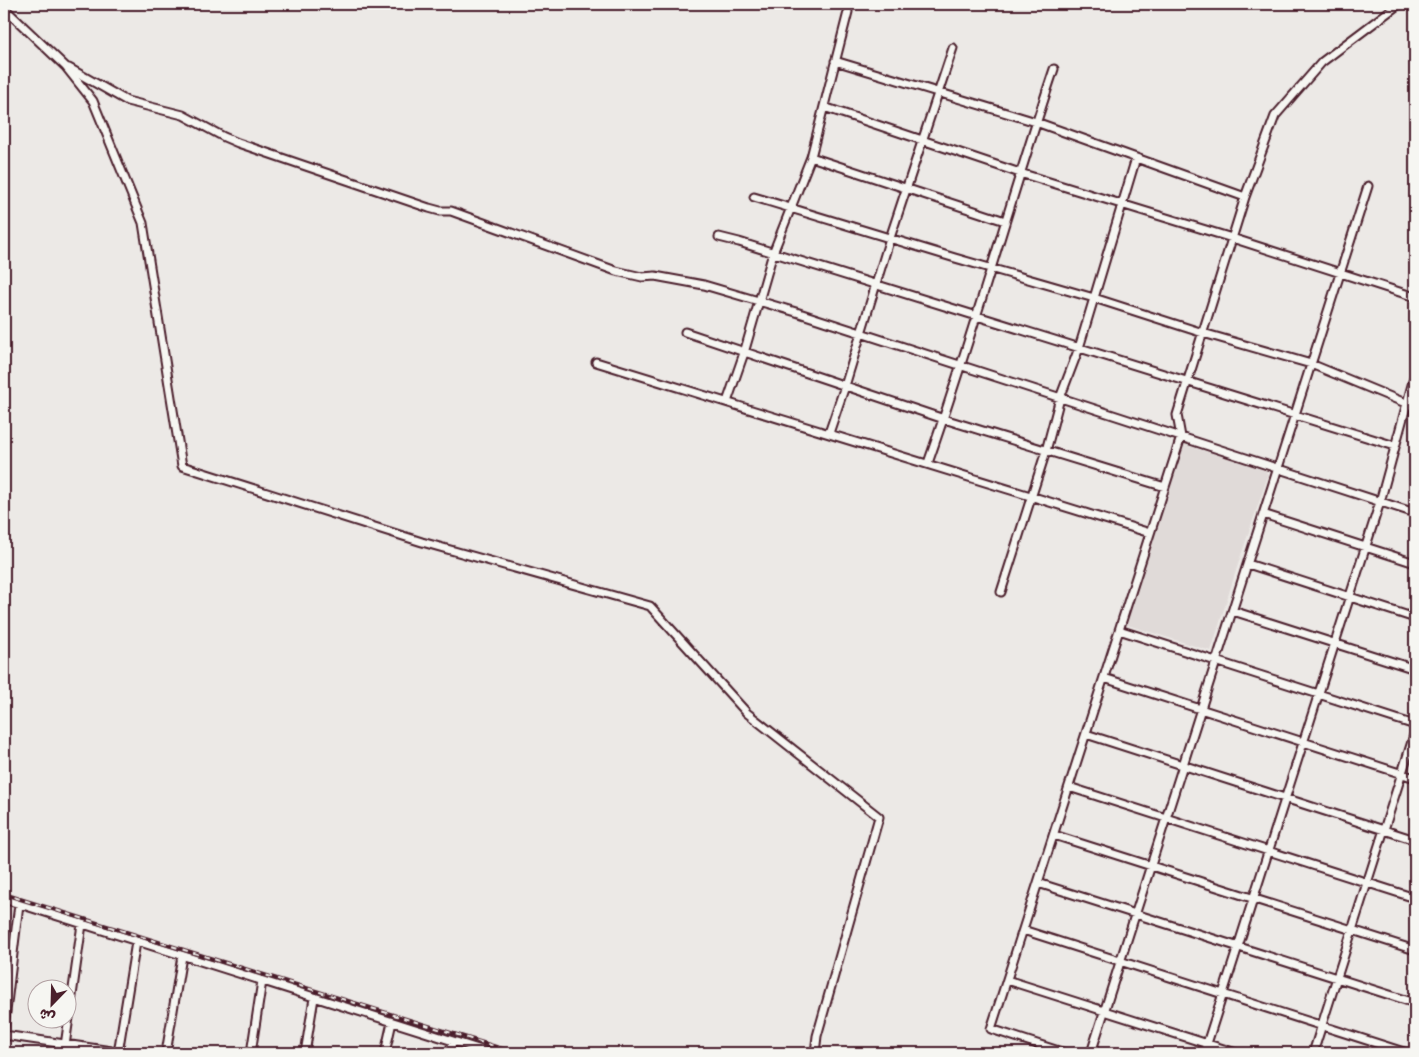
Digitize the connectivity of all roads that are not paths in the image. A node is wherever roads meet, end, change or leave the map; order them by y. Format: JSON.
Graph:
{"nodes":[{"id":1,"x":1399,"y":4,"type":"edge"},
{"id":2,"x":4,"y":8,"type":"edge"},
{"id":3,"x":848,"y":12,"type":"dead end"},
{"id":4,"x":953,"y":48,"type":"dead end"},
{"id":5,"x":835,"y":61,"type":"junction"},
{"id":6,"x":66,"y":67,"type":"junction"},
{"id":7,"x":1054,"y":69,"type":"dead end"},
{"id":8,"x":939,"y":92,"type":"junction"},
{"id":9,"x":824,"y":107,"type":"junction"},
{"id":10,"x":1036,"y":122,"type":"junction"},
{"id":11,"x":923,"y":140,"type":"junction"},
{"id":12,"x":811,"y":157,"type":"junction"},
{"id":13,"x":1136,"y":158,"type":"junction"},
{"id":14,"x":1020,"y":173,"type":"junction"},
{"id":15,"x":1368,"y":186,"type":"dead end"},
{"id":16,"x":906,"y":188,"type":"junction"},
{"id":17,"x":754,"y":197,"type":"dead end"},
{"id":18,"x":1245,"y":197,"type":"junction"},
{"id":19,"x":1123,"y":204,"type":"junction"},
{"id":20,"x":790,"y":208,"type":"junction"},
{"id":21,"x":1005,"y":221,"type":"junction"},
{"id":22,"x":719,"y":237,"type":"dead end"},
{"id":23,"x":890,"y":238,"type":"junction"},
{"id":24,"x":1232,"y":238,"type":"junction"},
{"id":25,"x":773,"y":253,"type":"junction"},
{"id":26,"x":990,"y":268,"type":"junction"},
{"id":27,"x":1340,"y":274,"type":"junction"},
{"id":28,"x":876,"y":285,"type":"junction"},
{"id":29,"x":1415,"y":297,"type":"edge"},
{"id":30,"x":1094,"y":298,"type":"junction"},
{"id":31,"x":759,"y":301,"type":"junction"},
{"id":32,"x":977,"y":317,"type":"junction"},
{"id":33,"x":684,"y":332,"type":"dead end"},
{"id":34,"x":861,"y":333,"type":"junction"},
{"id":35,"x":1202,"y":333,"type":"junction"},
{"id":36,"x":1079,"y":348,"type":"junction"},
{"id":37,"x":744,"y":352,"type":"junction"},
{"id":38,"x":596,"y":362,"type":"dead end"},
{"id":39,"x":1311,"y":364,"type":"junction"},
{"id":40,"x":960,"y":365,"type":"junction"},
{"id":41,"x":1415,"y":374,"type":"edge"},
{"id":42,"x":1188,"y":381,"type":"junction"},
{"id":43,"x":845,"y":386,"type":"junction"},
{"id":44,"x":1060,"y":398,"type":"junction"},
{"id":45,"x":727,"y":402,"type":"junction"},
{"id":46,"x":1406,"y":404,"type":"junction"},
{"id":47,"x":1415,"y":407,"type":"edge"},
{"id":48,"x":1295,"y":415,"type":"junction"},
{"id":49,"x":944,"y":419,"type":"junction"},
{"id":50,"x":829,"y":433,"type":"junction"},
{"id":51,"x":1181,"y":437,"type":"junction"},
{"id":52,"x":1395,"y":446,"type":"junction"},
{"id":53,"x":1046,"y":451,"type":"junction"},
{"id":54,"x":928,"y":464,"type":"junction"},
{"id":55,"x":1278,"y":468,"type":"junction"},
{"id":56,"x":1165,"y":488,"type":"junction"},
{"id":57,"x":1032,"y":495,"type":"junction"},
{"id":58,"x":1380,"y":502,"type":"junction"},
{"id":59,"x":1415,"y":513,"type":"edge"},
{"id":60,"x":1263,"y":514,"type":"junction"},
{"id":61,"x":1150,"y":533,"type":"junction"},
{"id":62,"x":1366,"y":547,"type":"junction"},
{"id":63,"x":1415,"y":563,"type":"edge"},
{"id":64,"x":1248,"y":564,"type":"junction"},
{"id":65,"x":1001,"y":592,"type":"dead end"},
{"id":66,"x":1350,"y":597,"type":"junction"},
{"id":67,"x":1233,"y":611,"type":"junction"},
{"id":68,"x":1415,"y":618,"type":"edge"},
{"id":69,"x":1119,"y":630,"type":"junction"},
{"id":70,"x":1335,"y":644,"type":"junction"},
{"id":71,"x":1216,"y":662,"type":"junction"},
{"id":72,"x":1415,"y":669,"type":"edge"},
{"id":73,"x":1104,"y":678,"type":"junction"},
{"id":74,"x":1319,"y":694,"type":"junction"},
{"id":75,"x":1201,"y":710,"type":"junction"},
{"id":76,"x":1415,"y":725,"type":"edge"},
{"id":77,"x":1415,"y":732,"type":"edge"},
{"id":78,"x":1086,"y":734,"type":"junction"},
{"id":79,"x":1303,"y":742,"type":"junction"},
{"id":80,"x":1183,"y":765,"type":"junction"},
{"id":81,"x":1402,"y":774,"type":"junction"},
{"id":82,"x":1415,"y":778,"type":"edge"},
{"id":83,"x":1069,"y":787,"type":"junction"},
{"id":84,"x":1285,"y":798,"type":"junction"},
{"id":85,"x":1166,"y":818,"type":"junction"},
{"id":86,"x":1384,"y":830,"type":"junction"},
{"id":87,"x":1054,"y":835,"type":"junction"},
{"id":88,"x":1415,"y":840,"type":"edge"},
{"id":89,"x":1268,"y":851,"type":"junction"},
{"id":90,"x":1151,"y":866,"type":"junction"},
{"id":91,"x":1038,"y":882,"type":"junction"},
{"id":92,"x":1367,"y":883,"type":"junction"},
{"id":93,"x":1415,"y":898,"type":"edge"},
{"id":94,"x":4,"y":899,"type":"edge"},
{"id":95,"x":1253,"y":899,"type":"junction"},
{"id":96,"x":19,"y":904,"type":"junction"},
{"id":97,"x":1136,"y":914,"type":"junction"},
{"id":98,"x":82,"y":924,"type":"junction"},
{"id":99,"x":1023,"y":930,"type":"junction"},
{"id":100,"x":1352,"y":930,"type":"junction"},
{"id":101,"x":136,"y":942,"type":"junction"},
{"id":102,"x":1238,"y":946,"type":"junction"},
{"id":103,"x":1415,"y":950,"type":"edge"},
{"id":104,"x":182,"y":956,"type":"junction"},
{"id":105,"x":1120,"y":962,"type":"junction"},
{"id":106,"x":1337,"y":978,"type":"junction"},
{"id":107,"x":1007,"y":980,"type":"junction"},
{"id":108,"x":262,"y":981,"type":"junction"},
{"id":109,"x":1223,"y":994,"type":"junction"},
{"id":110,"x":314,"y":998,"type":"junction"},
{"id":111,"x":1415,"y":1003,"type":"edge"},
{"id":112,"x":1105,"y":1011,"type":"junction"},
{"id":113,"x":392,"y":1022,"type":"junction"},
{"id":114,"x":1321,"y":1026,"type":"junction"},
{"id":115,"x":4,"y":1028,"type":"edge"},
{"id":116,"x":4,"y":1035,"type":"edge"},
{"id":117,"x":452,"y":1041,"type":"junction"},
{"id":118,"x":65,"y":1044,"type":"junction"},
{"id":119,"x":1207,"y":1044,"type":"junction"},
{"id":120,"x":64,"y":1053,"type":"edge"},
{"id":121,"x":121,"y":1053,"type":"edge"},
{"id":122,"x":166,"y":1053,"type":"edge"},
{"id":123,"x":251,"y":1053,"type":"edge"},
{"id":124,"x":305,"y":1053,"type":"edge"},
{"id":125,"x":385,"y":1053,"type":"edge"},
{"id":126,"x":450,"y":1053,"type":"edge"},
{"id":127,"x":491,"y":1053,"type":"edge"},
{"id":128,"x":815,"y":1053,"type":"edge"},
{"id":129,"x":1066,"y":1053,"type":"edge"},
{"id":130,"x":1091,"y":1053,"type":"edge"},
{"id":131,"x":1204,"y":1053,"type":"edge"},
{"id":132,"x":1236,"y":1053,"type":"edge"},
{"id":133,"x":1313,"y":1053,"type":"edge"},
{"id":134,"x":1407,"y":1053,"type":"edge"}],
"edges":[{"from":1,"to":18,"type":"street"},
{"from":2,"to":6,"type":"street"},
{"from":3,"to":5,"type":"street"},
{"from":4,"to":8,"type":"street"},
{"from":5,"to":8,"type":"street"},
{"from":5,"to":9,"type":"street"},
{"from":6,"to":31,"type":"street"},
{"from":6,"to":128,"type":"street"},
{"from":7,"to":10,"type":"street"},
{"from":8,"to":10,"type":"street"},
{"from":8,"to":11,"type":"street"},
{"from":9,"to":11,"type":"street"},
{"from":9,"to":12,"type":"street"},
{"from":10,"to":13,"type":"street"},
{"from":10,"to":14,"type":"street"},
{"from":11,"to":14,"type":"street"},
{"from":11,"to":16,"type":"street"},
{"from":12,"to":16,"type":"street"},
{"from":12,"to":20,"type":"street"},
{"from":13,"to":18,"type":"street"},
{"from":13,"to":19,"type":"street"},
{"from":14,"to":19,"type":"street"},
{"from":14,"to":21,"type":"street"},
{"from":15,"to":27,"type":"street"},
{"from":16,"to":21,"type":"street"},
{"from":16,"to":23,"type":"street"},
{"from":17,"to":20,"type":"street"},
{"from":18,"to":24,"type":"street"},
{"from":19,"to":24,"type":"street"},
{"from":19,"to":30,"type":"street"},
{"from":20,"to":23,"type":"street"},
{"from":20,"to":25,"type":"street"},
{"from":21,"to":26,"type":"street"},
{"from":22,"to":25,"type":"street"},
{"from":23,"to":26,"type":"street"},
{"from":23,"to":28,"type":"street"},
{"from":24,"to":27,"type":"street"},
{"from":24,"to":35,"type":"street"},
{"from":25,"to":28,"type":"street"},
{"from":25,"to":31,"type":"street"},
{"from":26,"to":30,"type":"street"},
{"from":26,"to":32,"type":"street"},
{"from":27,"to":29,"type":"street"},
{"from":27,"to":39,"type":"street"},
{"from":28,"to":32,"type":"street"},
{"from":28,"to":34,"type":"street"},
{"from":30,"to":35,"type":"street"},
{"from":30,"to":36,"type":"street"},
{"from":31,"to":34,"type":"street"},
{"from":31,"to":37,"type":"street"},
{"from":32,"to":36,"type":"street"},
{"from":32,"to":40,"type":"street"},
{"from":33,"to":37,"type":"street"},
{"from":34,"to":40,"type":"street"},
{"from":34,"to":43,"type":"street"},
{"from":35,"to":39,"type":"street"},
{"from":35,"to":42,"type":"street"},
{"from":36,"to":42,"type":"street"},
{"from":36,"to":44,"type":"street"},
{"from":37,"to":43,"type":"street"},
{"from":37,"to":45,"type":"street"},
{"from":38,"to":45,"type":"street"},
{"from":39,"to":46,"type":"street"},
{"from":39,"to":48,"type":"street"},
{"from":40,"to":44,"type":"street"},
{"from":40,"to":49,"type":"street"},
{"from":41,"to":46,"type":"street"},
{"from":42,"to":48,"type":"street"},
{"from":42,"to":51,"type":"street"},
{"from":43,"to":49,"type":"street"},
{"from":43,"to":50,"type":"street"},
{"from":44,"to":51,"type":"street"},
{"from":44,"to":53,"type":"street"},
{"from":45,"to":50,"type":"street"},
{"from":46,"to":47,"type":"street"},
{"from":46,"to":52,"type":"street"},
{"from":48,"to":52,"type":"street"},
{"from":48,"to":55,"type":"street"},
{"from":49,"to":53,"type":"street"},
{"from":49,"to":54,"type":"street"},
{"from":50,"to":54,"type":"street"},
{"from":51,"to":55,"type":"street"},
{"from":51,"to":56,"type":"street"},
{"from":52,"to":58,"type":"street"},
{"from":53,"to":56,"type":"street"},
{"from":53,"to":57,"type":"street"},
{"from":54,"to":57,"type":"street"},
{"from":55,"to":58,"type":"street"},
{"from":55,"to":60,"type":"street"},
{"from":56,"to":61,"type":"street"},
{"from":57,"to":61,"type":"street"},
{"from":57,"to":65,"type":"street"},
{"from":58,"to":59,"type":"street"},
{"from":58,"to":62,"type":"street"},
{"from":60,"to":62,"type":"street"},
{"from":60,"to":64,"type":"street"},
{"from":61,"to":69,"type":"street"},
{"from":62,"to":63,"type":"street"},
{"from":62,"to":66,"type":"street"},
{"from":64,"to":66,"type":"street"},
{"from":64,"to":67,"type":"street"},
{"from":66,"to":68,"type":"street"},
{"from":66,"to":70,"type":"street"},
{"from":67,"to":70,"type":"street"},
{"from":67,"to":71,"type":"street"},
{"from":69,"to":71,"type":"street"},
{"from":69,"to":73,"type":"street"},
{"from":70,"to":72,"type":"street"},
{"from":70,"to":74,"type":"street"},
{"from":71,"to":74,"type":"street"},
{"from":71,"to":75,"type":"street"},
{"from":73,"to":75,"type":"street"},
{"from":73,"to":78,"type":"street"},
{"from":74,"to":76,"type":"street"},
{"from":74,"to":79,"type":"street"},
{"from":75,"to":79,"type":"street"},
{"from":75,"to":80,"type":"street"},
{"from":77,"to":81,"type":"street"},
{"from":78,"to":80,"type":"street"},
{"from":78,"to":83,"type":"street"},
{"from":79,"to":81,"type":"street"},
{"from":79,"to":84,"type":"street"},
{"from":80,"to":84,"type":"street"},
{"from":80,"to":85,"type":"street"},
{"from":81,"to":82,"type":"street"},
{"from":81,"to":86,"type":"street"},
{"from":83,"to":85,"type":"street"},
{"from":83,"to":87,"type":"street"},
{"from":84,"to":86,"type":"street"},
{"from":84,"to":89,"type":"street"},
{"from":85,"to":89,"type":"street"},
{"from":85,"to":90,"type":"street"},
{"from":86,"to":88,"type":"street"},
{"from":86,"to":92,"type":"street"},
{"from":87,"to":90,"type":"street"},
{"from":87,"to":91,"type":"street"},
{"from":89,"to":92,"type":"street"},
{"from":89,"to":95,"type":"street"},
{"from":90,"to":95,"type":"street"},
{"from":90,"to":97,"type":"street"},
{"from":91,"to":97,"type":"street"},
{"from":91,"to":99,"type":"street"},
{"from":92,"to":93,"type":"street"},
{"from":92,"to":100,"type":"street"},
{"from":94,"to":96,"type":"street"},
{"from":95,"to":100,"type":"street"},
{"from":95,"to":102,"type":"street"},
{"from":96,"to":98,"type":"street"},
{"from":96,"to":115,"type":"street"},
{"from":97,"to":102,"type":"street"},
{"from":97,"to":105,"type":"street"},
{"from":98,"to":101,"type":"street"},
{"from":98,"to":118,"type":"street"},
{"from":99,"to":105,"type":"street"},
{"from":99,"to":107,"type":"street"},
{"from":100,"to":103,"type":"street"},
{"from":100,"to":106,"type":"street"},
{"from":101,"to":104,"type":"street"},
{"from":101,"to":121,"type":"street"},
{"from":102,"to":106,"type":"street"},
{"from":102,"to":109,"type":"street"},
{"from":104,"to":108,"type":"street"},
{"from":104,"to":122,"type":"street"},
{"from":105,"to":109,"type":"street"},
{"from":105,"to":112,"type":"street"},
{"from":106,"to":111,"type":"street"},
{"from":106,"to":114,"type":"street"},
{"from":107,"to":112,"type":"street"},
{"from":107,"to":129,"type":"street"},
{"from":108,"to":110,"type":"street"},
{"from":108,"to":123,"type":"street"},
{"from":109,"to":114,"type":"street"},
{"from":109,"to":119,"type":"street"},
{"from":110,"to":113,"type":"street"},
{"from":110,"to":124,"type":"street"},
{"from":112,"to":119,"type":"street"},
{"from":112,"to":130,"type":"street"},
{"from":113,"to":117,"type":"street"},
{"from":113,"to":125,"type":"street"},
{"from":114,"to":133,"type":"street"},
{"from":114,"to":134,"type":"street"},
{"from":116,"to":118,"type":"street"},
{"from":117,"to":126,"type":"street"},
{"from":117,"to":127,"type":"street"},
{"from":118,"to":120,"type":"street"},
{"from":118,"to":121,"type":"street"},
{"from":119,"to":131,"type":"street"},
{"from":119,"to":132,"type":"street"}]}
